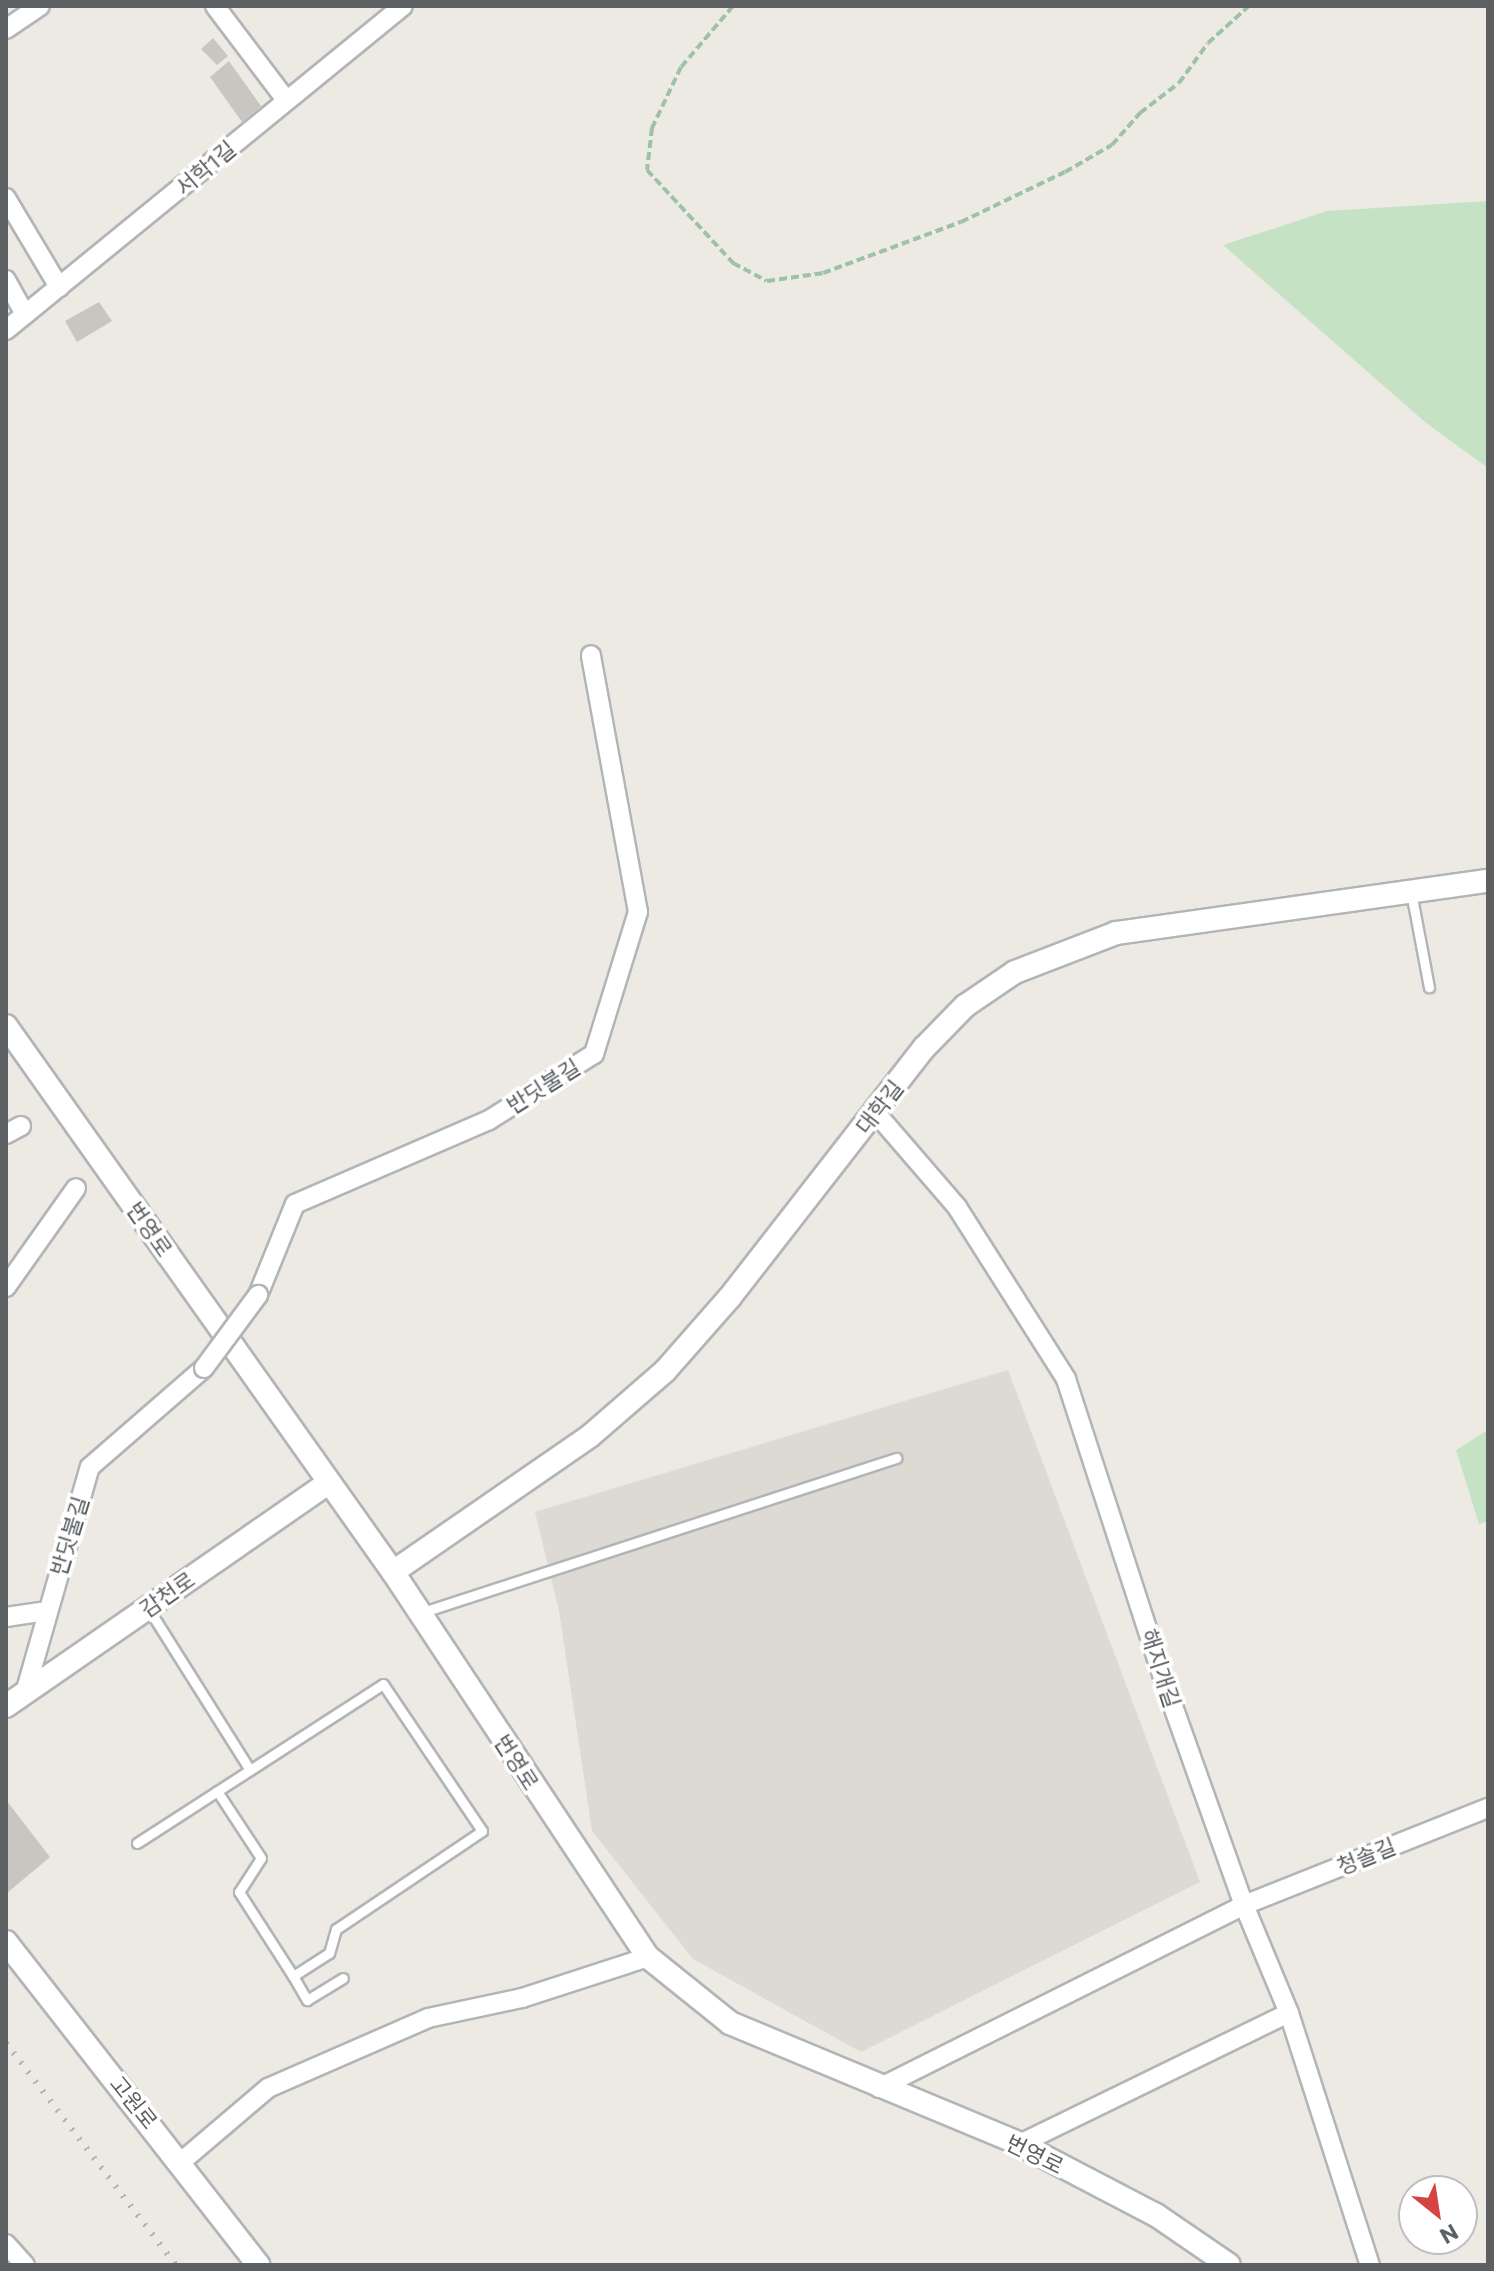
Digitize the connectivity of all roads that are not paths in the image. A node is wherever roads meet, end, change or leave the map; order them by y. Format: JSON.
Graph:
{"nodes":[{"id":1,"x":40,"y":6,"type":"edge"},
{"id":2,"x":215,"y":6,"type":"edge"},
{"id":3,"x":403,"y":6,"type":"edge"},
{"id":4,"x":6,"y":29,"type":"edge"},
{"id":5,"x":286,"y":100,"type":"junction"},
{"id":6,"x":6,"y":198,"type":"edge"},
{"id":7,"x":6,"y":280,"type":"edge"},
{"id":8,"x":59,"y":287,"type":"junction"},
{"id":9,"x":25,"y":314,"type":"junction"},
{"id":10,"x":6,"y":330,"type":"edge"},
{"id":11,"x":591,"y":655,"type":"dead end"},
{"id":12,"x":1488,"y":881,"type":"edge"},
{"id":13,"x":1411,"y":892,"type":"junction"},
{"id":14,"x":1429,"y":987,"type":"dead end"},
{"id":15,"x":6,"y":1026,"type":"edge"},
{"id":16,"x":875,"y":1112,"type":"junction"},
{"id":17,"x":76,"y":1188,"type":"dead end"},
{"id":18,"x":6,"y":1287,"type":"edge"},
{"id":19,"x":896,"y":1458,"type":"dead end"},
{"id":20,"x":329,"y":1482,"type":"junction"},
{"id":21,"x":393,"y":1572,"type":"junction"},
{"id":22,"x":148,"y":1608,"type":"junction"},
{"id":23,"x":46,"y":1611,"type":"junction"},
{"id":24,"x":420,"y":1613,"type":"junction"},
{"id":25,"x":6,"y":1617,"type":"edge"},
{"id":26,"x":25,"y":1693,"type":"junction"},
{"id":27,"x":6,"y":1706,"type":"edge"},
{"id":28,"x":250,"y":1770,"type":"junction"},
{"id":29,"x":217,"y":1791,"type":"junction"},
{"id":30,"x":1488,"y":1808,"type":"edge"},
{"id":31,"x":137,"y":1843,"type":"dead end"},
{"id":32,"x":1244,"y":1905,"type":"junction"},
{"id":33,"x":6,"y":1942,"type":"edge"},
{"id":34,"x":648,"y":1957,"type":"junction"},
{"id":35,"x":293,"y":1976,"type":"junction"},
{"id":36,"x":343,"y":1978,"type":"dead end"},
{"id":37,"x":1289,"y":2013,"type":"junction"},
{"id":38,"x":879,"y":2088,"type":"junction"},
{"id":39,"x":1020,"y":2144,"type":"junction"},
{"id":40,"x":181,"y":2162,"type":"junction"},
{"id":41,"x":6,"y":2244,"type":"edge"},
{"id":42,"x":25,"y":2265,"type":"edge"},
{"id":43,"x":258,"y":2265,"type":"edge"},
{"id":44,"x":1229,"y":2265,"type":"edge"},
{"id":45,"x":1370,"y":2265,"type":"edge"}],
"edges":[{"from":1,"to":4,"type":"street"},
{"from":2,"to":5,"type":"street"},
{"from":3,"to":5,"type":"street","name":"서학1길"},
{"from":5,"to":8,"type":"street","name":"서학1길"},
{"from":6,"to":8,"type":"street"},
{"from":7,"to":9,"type":"street"},
{"from":8,"to":9,"type":"street","name":"서학1길"},
{"from":9,"to":10,"type":"street","name":"서학1길"},
{"from":11,"to":23,"type":"street","name":"반딧불길","bridge":true},
{"from":12,"to":13,"type":"street","name":"대학길"},
{"from":13,"to":14,"type":"lane"},
{"from":13,"to":16,"type":"street","name":"대학길"},
{"from":15,"to":20,"type":"street","name":"번영로"},
{"from":16,"to":21,"type":"street","name":"대학길"},
{"from":16,"to":32,"type":"street","name":"해지개길"},
{"from":17,"to":18,"type":"street"},
{"from":19,"to":24,"type":"lane"},
{"from":20,"to":21,"type":"street","name":"번영로"},
{"from":20,"to":22,"type":"street","name":"감천로"},
{"from":21,"to":24,"type":"street","name":"번영로"},
{"from":22,"to":26,"type":"street","name":"감천로"},
{"from":22,"to":28,"type":"lane"},
{"from":23,"to":25,"type":"street"},
{"from":23,"to":26,"type":"street","name":"반딧불길"},
{"from":24,"to":34,"type":"street","name":"번영로"},
{"from":26,"to":27,"type":"street","name":"감천로"},
{"from":28,"to":29,"type":"lane"},
{"from":28,"to":35,"type":"lane"},
{"from":29,"to":31,"type":"lane"},
{"from":29,"to":35,"type":"lane"},
{"from":30,"to":32,"type":"street","name":"청솔길"},
{"from":32,"to":37,"type":"street","name":"해지개길"},
{"from":32,"to":38,"type":"street","name":"청솔길"},
{"from":33,"to":40,"type":"street","name":"고원로"},
{"from":34,"to":38,"type":"street","name":"번영로"},
{"from":34,"to":40,"type":"street"},
{"from":35,"to":36,"type":"lane"},
{"from":37,"to":39,"type":"street"},
{"from":37,"to":45,"type":"street","name":"해지개길"},
{"from":38,"to":39,"type":"street","name":"번영로"},
{"from":39,"to":44,"type":"street","name":"번영로"},
{"from":40,"to":43,"type":"street","name":"고원로"},
{"from":41,"to":42,"type":"street"}]}
